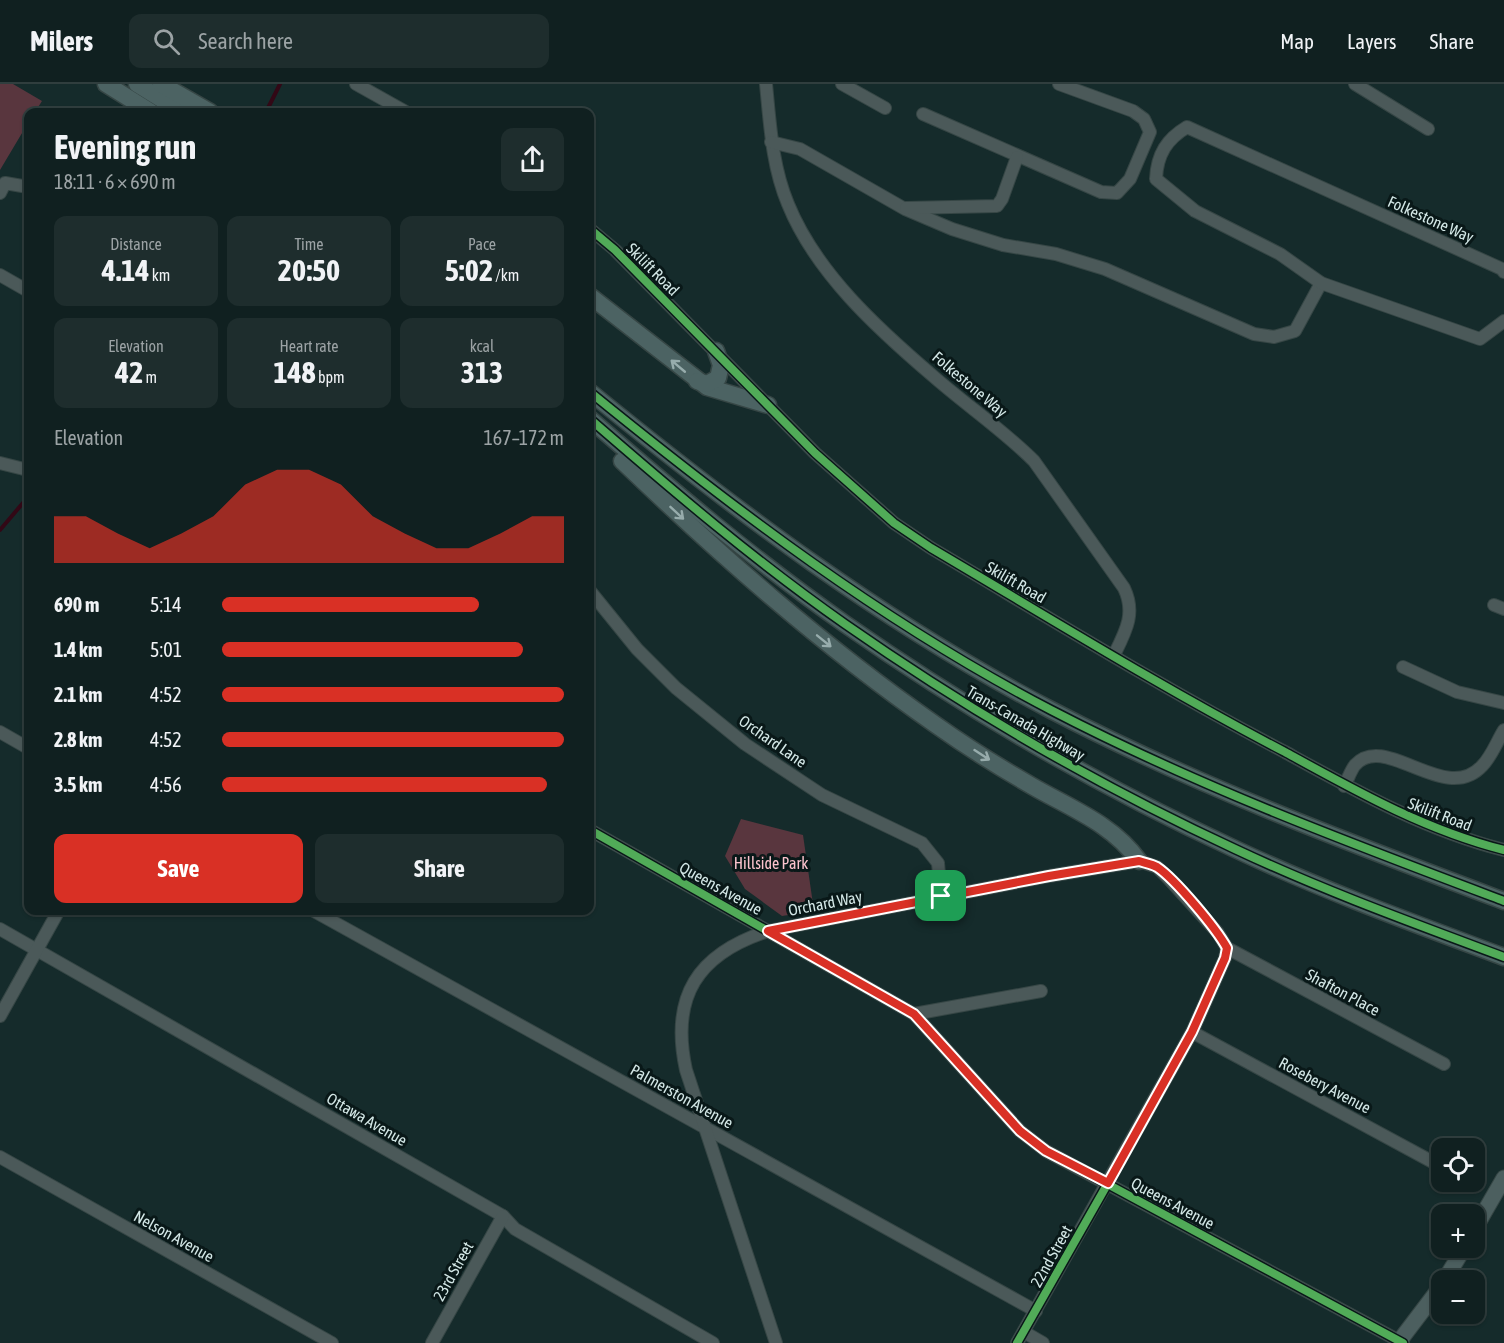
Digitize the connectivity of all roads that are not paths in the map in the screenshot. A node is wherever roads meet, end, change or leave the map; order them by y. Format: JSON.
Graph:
{"nodes":[{"id":1,"x":106,"y":84,"type":"edge"},
{"id":2,"x":137,"y":84,"type":"edge"},
{"id":3,"x":161,"y":84,"type":"edge"},
{"id":4,"x":356,"y":84,"type":"edge"},
{"id":5,"x":766,"y":84,"type":"edge"},
{"id":6,"x":842,"y":84,"type":"edge"},
{"id":7,"x":1059,"y":84,"type":"edge"},
{"id":8,"x":1355,"y":84,"type":"edge"},
{"id":9,"x":145,"y":108,"type":"edge"},
{"id":10,"x":176,"y":108,"type":"edge"},
{"id":11,"x":203,"y":108,"type":"edge"},
{"id":12,"x":399,"y":108,"type":"edge"},
{"id":13,"x":885,"y":108,"type":"dead end"},
{"id":14,"x":923,"y":114,"type":"dead end"},
{"id":15,"x":1428,"y":129,"type":"dead end"},
{"id":16,"x":771,"y":142,"type":"junction"},
{"id":17,"x":1017,"y":157,"type":"junction"},
{"id":18,"x":24,"y":186,"type":"edge"},
{"id":19,"x":0,"y":193,"type":"edge"},
{"id":20,"x":905,"y":209,"type":"junction"},
{"id":21,"x":594,"y":232,"type":"edge"},
{"id":22,"x":1504,"y":272,"type":"edge"},
{"id":23,"x":0,"y":275,"type":"edge"},
{"id":24,"x":1321,"y":283,"type":"junction"},
{"id":25,"x":24,"y":289,"type":"edge"},
{"id":26,"x":594,"y":299,"type":"edge"},
{"id":27,"x":1504,"y":321,"type":"edge"},
{"id":28,"x":716,"y":351,"type":"junction"},
{"id":29,"x":696,"y":380,"type":"junction"},
{"id":30,"x":594,"y":395,"type":"edge"},
{"id":31,"x":768,"y":405,"type":"junction"},
{"id":32,"x":594,"y":422,"type":"edge"},
{"id":33,"x":594,"y":433,"type":"edge"},
{"id":34,"x":0,"y":463,"type":"edge"},
{"id":35,"x":24,"y":469,"type":"edge"},
{"id":36,"x":594,"y":596,"type":"edge"},
{"id":37,"x":1114,"y":655,"type":"junction"},
{"id":38,"x":1403,"y":667,"type":"dead end"},
{"id":39,"x":1504,"y":703,"type":"edge"},
{"id":40,"x":1504,"y":730,"type":"edge"},
{"id":41,"x":0,"y":732,"type":"edge"},
{"id":42,"x":24,"y":746,"type":"edge"},
{"id":43,"x":1344,"y":786,"type":"junction"},
{"id":44,"x":594,"y":832,"type":"edge"},
{"id":45,"x":1504,"y":850,"type":"edge"},
{"id":46,"x":1139,"y":861,"type":"junction"},
{"id":47,"x":941,"y":896,"type":"junction"},
{"id":48,"x":1504,"y":901,"type":"edge"},
{"id":49,"x":56,"y":915,"type":"edge"},
{"id":50,"x":321,"y":915,"type":"edge"},
{"id":51,"x":0,"y":929,"type":"edge"},
{"id":52,"x":768,"y":931,"type":"junction"},
{"id":53,"x":1227,"y":948,"type":"junction"},
{"id":54,"x":37,"y":950,"type":"junction"},
{"id":55,"x":1504,"y":957,"type":"edge"},
{"id":56,"x":1041,"y":991,"type":"dead end"},
{"id":57,"x":914,"y":1014,"type":"junction"},
{"id":58,"x":0,"y":1016,"type":"edge"},
{"id":59,"x":1192,"y":1032,"type":"junction"},
{"id":60,"x":1444,"y":1064,"type":"dead end"},
{"id":61,"x":704,"y":1127,"type":"junction"},
{"id":62,"x":0,"y":1158,"type":"edge"},
{"id":63,"x":1431,"y":1161,"type":"edge"},
{"id":64,"x":1504,"y":1178,"type":"edge"},
{"id":65,"x":1108,"y":1183,"type":"junction"},
{"id":66,"x":1485,"y":1211,"type":"edge"},
{"id":67,"x":503,"y":1216,"type":"junction"},
{"id":68,"x":1431,"y":1300,"type":"edge"},
{"id":69,"x":1036,"y":1311,"type":"junction"},
{"id":70,"x":1021,"y":1337,"type":"edge"},
{"id":71,"x":1400,"y":1342,"type":"edge"},
{"id":72,"x":332,"y":1343,"type":"edge"},
{"id":73,"x":432,"y":1343,"type":"edge"},
{"id":74,"x":713,"y":1343,"type":"edge"},
{"id":75,"x":776,"y":1343,"type":"edge"},
{"id":76,"x":1043,"y":1343,"type":"edge"}],
"edges":[{"from":1,"to":9,"type":"highway"},
{"from":2,"to":10,"type":"highway"},
{"from":3,"to":11,"type":"highway"},
{"from":4,"to":12,"type":"street"},
{"from":5,"to":16,"type":"street","name":"Folkestone Way"},
{"from":6,"to":13,"type":"street"},
{"from":7,"to":17,"type":"street"},
{"from":8,"to":15,"type":"street"},
{"from":14,"to":17,"type":"street"},
{"from":16,"to":20,"type":"street"},
{"from":16,"to":37,"type":"street","name":"Folkestone Way"},
{"from":17,"to":20,"type":"street"},
{"from":18,"to":19,"type":"street"},
{"from":20,"to":24,"type":"street"},
{"from":21,"to":28,"type":"street","name":"Skilift Road"},
{"from":22,"to":24,"type":"street","name":"Folkestone Way"},
{"from":23,"to":25,"type":"street"},
{"from":24,"to":27,"type":"street","name":"Folkestone Way"},
{"from":29,"to":26,"type":"highway","one_way":true},
{"from":28,"to":29,"type":"highway"},
{"from":28,"to":31,"type":"street","name":"Skilift Road"},
{"from":29,"to":31,"type":"highway"},
{"from":30,"to":48,"type":"highway","name":"Trans-Canada Highway"},
{"from":31,"to":37,"type":"street","name":"Skilift Road"},
{"from":32,"to":55,"type":"highway","name":"Trans-Canada Highway"},
{"from":33,"to":46,"type":"highway","one_way":true},
{"from":34,"to":35,"type":"street"},
{"from":36,"to":47,"type":"street","name":"Orchard Lane"},
{"from":37,"to":43,"type":"street","name":"Skilift Road"},
{"from":38,"to":39,"type":"street"},
{"from":40,"to":43,"type":"street"},
{"from":41,"to":42,"type":"street"},
{"from":43,"to":45,"type":"street","name":"Skilift Road"},
{"from":44,"to":52,"type":"street","name":"Queens Avenue"},
{"from":46,"to":47,"type":"street","name":"Orchard Way"},
{"from":46,"to":53,"type":"street"},
{"from":47,"to":52,"type":"street","name":"Orchard Way"},
{"from":49,"to":54,"type":"street"},
{"from":50,"to":61,"type":"street","name":"Palmerston Avenue"},
{"from":51,"to":54,"type":"street","name":"Ottawa Avenue"},
{"from":52,"to":57,"type":"street","name":"Queens Avenue"},
{"from":52,"to":61,"type":"street","name":"Orchard Way"},
{"from":53,"to":59,"type":"street","name":"22nd Street"},
{"from":53,"to":60,"type":"street","name":"Shafton Place"},
{"from":54,"to":58,"type":"street"},
{"from":54,"to":67,"type":"street","name":"Ottawa Avenue"},
{"from":56,"to":57,"type":"street"},
{"from":57,"to":65,"type":"street","name":"Queens Avenue"},
{"from":59,"to":63,"type":"street","name":"Rosebery Avenue"},
{"from":59,"to":65,"type":"street","name":"22nd Street"},
{"from":61,"to":69,"type":"street","name":"Palmerston Avenue"},
{"from":61,"to":75,"type":"street","name":"Orchard Way"},
{"from":62,"to":72,"type":"street","name":"Nelson Avenue"},
{"from":64,"to":66,"type":"main road"},
{"from":65,"to":69,"type":"street","name":"22nd Street"},
{"from":65,"to":71,"type":"street","name":"Queens Avenue"},
{"from":67,"to":73,"type":"street","name":"23rd Street"},
{"from":67,"to":74,"type":"street","name":"Ottawa Avenue"},
{"from":68,"to":71,"type":"main road"},
{"from":69,"to":70,"type":"street","name":"22nd Street"},
{"from":70,"to":76,"type":"street"}]}
